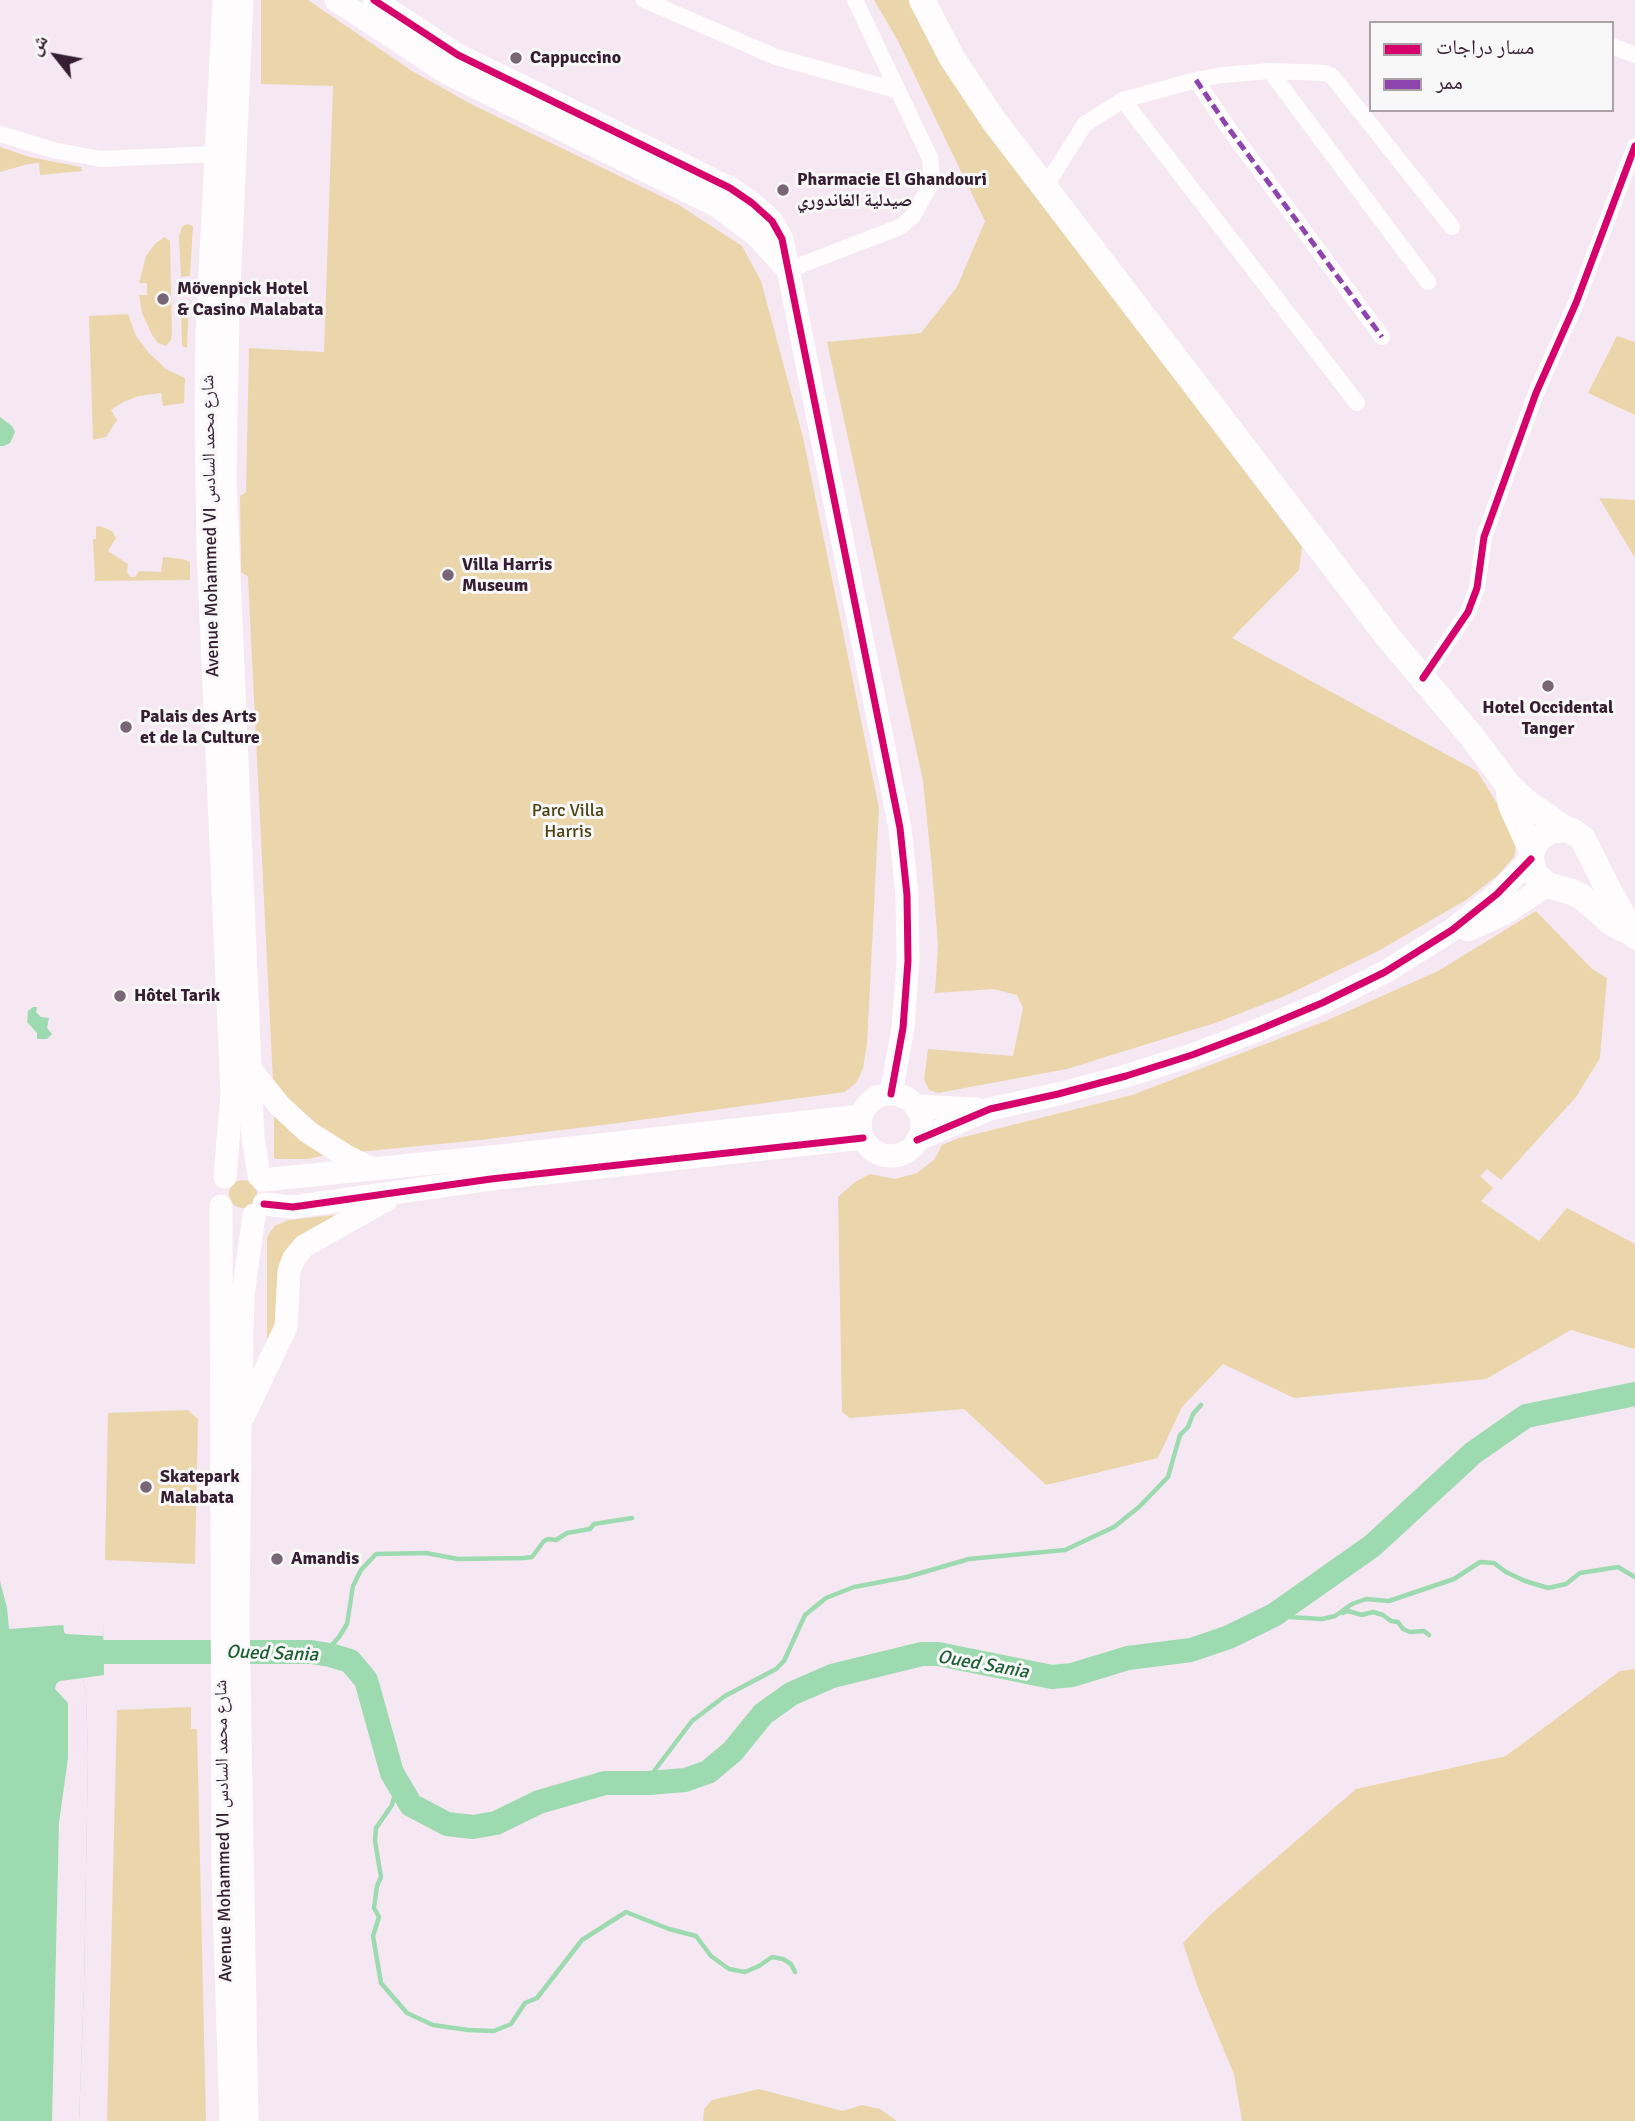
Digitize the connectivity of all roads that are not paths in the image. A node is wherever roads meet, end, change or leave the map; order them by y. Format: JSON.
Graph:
{"nodes":[{"id":1,"x":224,"y":0,"type":"edge"},
{"id":2,"x":242,"y":0,"type":"edge"},
{"id":3,"x":336,"y":0,"type":"edge"},
{"id":4,"x":374,"y":0,"type":"edge"},
{"id":5,"x":644,"y":0,"type":"edge"},
{"id":6,"x":855,"y":0,"type":"edge"},
{"id":7,"x":922,"y":0,"type":"edge"},
{"id":8,"x":1614,"y":47,"type":"edge"},
{"id":9,"x":1635,"y":55,"type":"edge"},
{"id":10,"x":1270,"y":71,"type":"junction"},
{"id":11,"x":1196,"y":80,"type":"junction"},
{"id":12,"x":896,"y":90,"type":"junction"},
{"id":13,"x":1124,"y":100,"type":"junction"},
{"id":14,"x":0,"y":134,"type":"edge"},
{"id":15,"x":1635,"y":146,"type":"edge"},
{"id":16,"x":216,"y":154,"type":"junction"},
{"id":17,"x":1045,"y":187,"type":"junction"},
{"id":18,"x":1452,"y":228,"type":"dead end"},
{"id":19,"x":788,"y":270,"type":"junction"},
{"id":20,"x":1428,"y":282,"type":"dead end"},
{"id":21,"x":1382,"y":337,"type":"dead end"},
{"id":22,"x":1357,"y":403,"type":"dead end"},
{"id":23,"x":1423,"y":678,"type":"junction"},
{"id":24,"x":1508,"y":785,"type":"junction"},
{"id":25,"x":1565,"y":829,"type":"junction"},
{"id":26,"x":1590,"y":852,"type":"junction"},
{"id":27,"x":1531,"y":855,"type":"junction"},
{"id":28,"x":1552,"y":887,"type":"junction"},
{"id":29,"x":1634,"y":935,"type":"edge"},
{"id":30,"x":1436,"y":941,"type":"junction"},
{"id":31,"x":250,"y":1069,"type":"junction"},
{"id":32,"x":891,"y":1094,"type":"junction"},
{"id":33,"x":915,"y":1106,"type":"junction"},
{"id":34,"x":990,"y":1109,"type":"junction"},
{"id":35,"x":862,"y":1127,"type":"junction"},
{"id":36,"x":917,"y":1140,"type":"junction"},
{"id":37,"x":372,"y":1169,"type":"junction"},
{"id":38,"x":225,"y":1177,"type":"junction"},
{"id":39,"x":261,"y":1178,"type":"junction"},
{"id":40,"x":396,"y":1194,"type":"junction"},
{"id":41,"x":221,"y":1206,"type":"junction"},
{"id":42,"x":259,"y":1210,"type":"junction"},
{"id":43,"x":240,"y":1428,"type":"junction"},
{"id":44,"x":229,"y":1620,"type":"junction"},
{"id":45,"x":231,"y":1682,"type":"junction"},
{"id":46,"x":231,"y":2121,"type":"edge"},
{"id":47,"x":247,"y":2121,"type":"edge"}],
"edges":[{"from":1,"to":16,"type":"main road","name":"Avenue Mohammed VI شارع محمد السادس"},
{"from":2,"to":31,"type":"main road","name":"Avenue Mohammed VI شارع محمد السادس"},
{"from":3,"to":19,"type":"main road"},
{"from":4,"to":19,"type":"main road"},
{"from":5,"to":12,"type":"street"},
{"from":6,"to":12,"type":"street"},
{"from":7,"to":17,"type":"main road"},
{"from":8,"to":9,"type":"street"},
{"from":10,"to":11,"type":"street"},
{"from":10,"to":18,"type":"street"},
{"from":10,"to":20,"type":"street"},
{"from":11,"to":13,"type":"street"},
{"from":11,"to":21,"type":"street"},
{"from":12,"to":19,"type":"street"},
{"from":13,"to":17,"type":"street"},
{"from":13,"to":22,"type":"street"},
{"from":14,"to":16,"type":"street"},
{"from":15,"to":23,"type":"street"},
{"from":16,"to":38,"type":"main road","name":"Avenue Mohammed VI شارع محمد السادس"},
{"from":17,"to":23,"type":"main road"},
{"from":19,"to":32,"type":"main road"},
{"from":23,"to":24,"type":"main road"},
{"from":24,"to":25,"type":"main road"},
{"from":24,"to":27,"type":"main road"},
{"from":25,"to":26,"type":"main road"},
{"from":25,"to":27,"type":"main road"},
{"from":26,"to":28,"type":"main road"},
{"from":26,"to":29,"type":"main road"},
{"from":27,"to":28,"type":"main road"},
{"from":27,"to":30,"type":"main road"},
{"from":28,"to":29,"type":"main road"},
{"from":28,"to":30,"type":"main road"},
{"from":30,"to":34,"type":"main road"},
{"from":31,"to":37,"type":"main road"},
{"from":31,"to":39,"type":"main road","name":"Avenue Mohammed VI شارع محمد السادس"},
{"from":32,"to":33,"type":"main road"},
{"from":32,"to":35,"type":"main road"},
{"from":33,"to":34,"type":"main road"},
{"from":33,"to":36,"type":"main road"},
{"from":34,"to":36,"type":"main road"},
{"from":35,"to":36,"type":"main road"},
{"from":35,"to":37,"type":"main road"},
{"from":35,"to":40,"type":"main road"},
{"from":37,"to":39,"type":"main road"},
{"from":38,"to":39,"type":"main road"},
{"from":38,"to":41,"type":"main road"},
{"from":39,"to":42,"type":"main road"},
{"from":40,"to":42,"type":"main road"},
{"from":40,"to":43,"type":"main road"},
{"from":41,"to":42,"type":"main road"},
{"from":41,"to":44,"type":"main road","name":"Avenue Mohammed VI شارع محمد السادس"},
{"from":42,"to":43,"type":"main road","name":"Avenue Mohammed VI شارع محمد السادس"},
{"from":43,"to":44,"type":"main road","name":"Avenue Mohammed VI شارع محمد السادس"},
{"from":44,"to":45,"type":"main road","name":"Avenue Mohammed VI شارع محمد السادس"},
{"from":45,"to":46,"type":"main road","name":"Avenue Mohammed VI شارع محمد السادس"},
{"from":45,"to":47,"type":"main road","name":"Avenue Mohammed VI شارع محمد السادس"}]}
